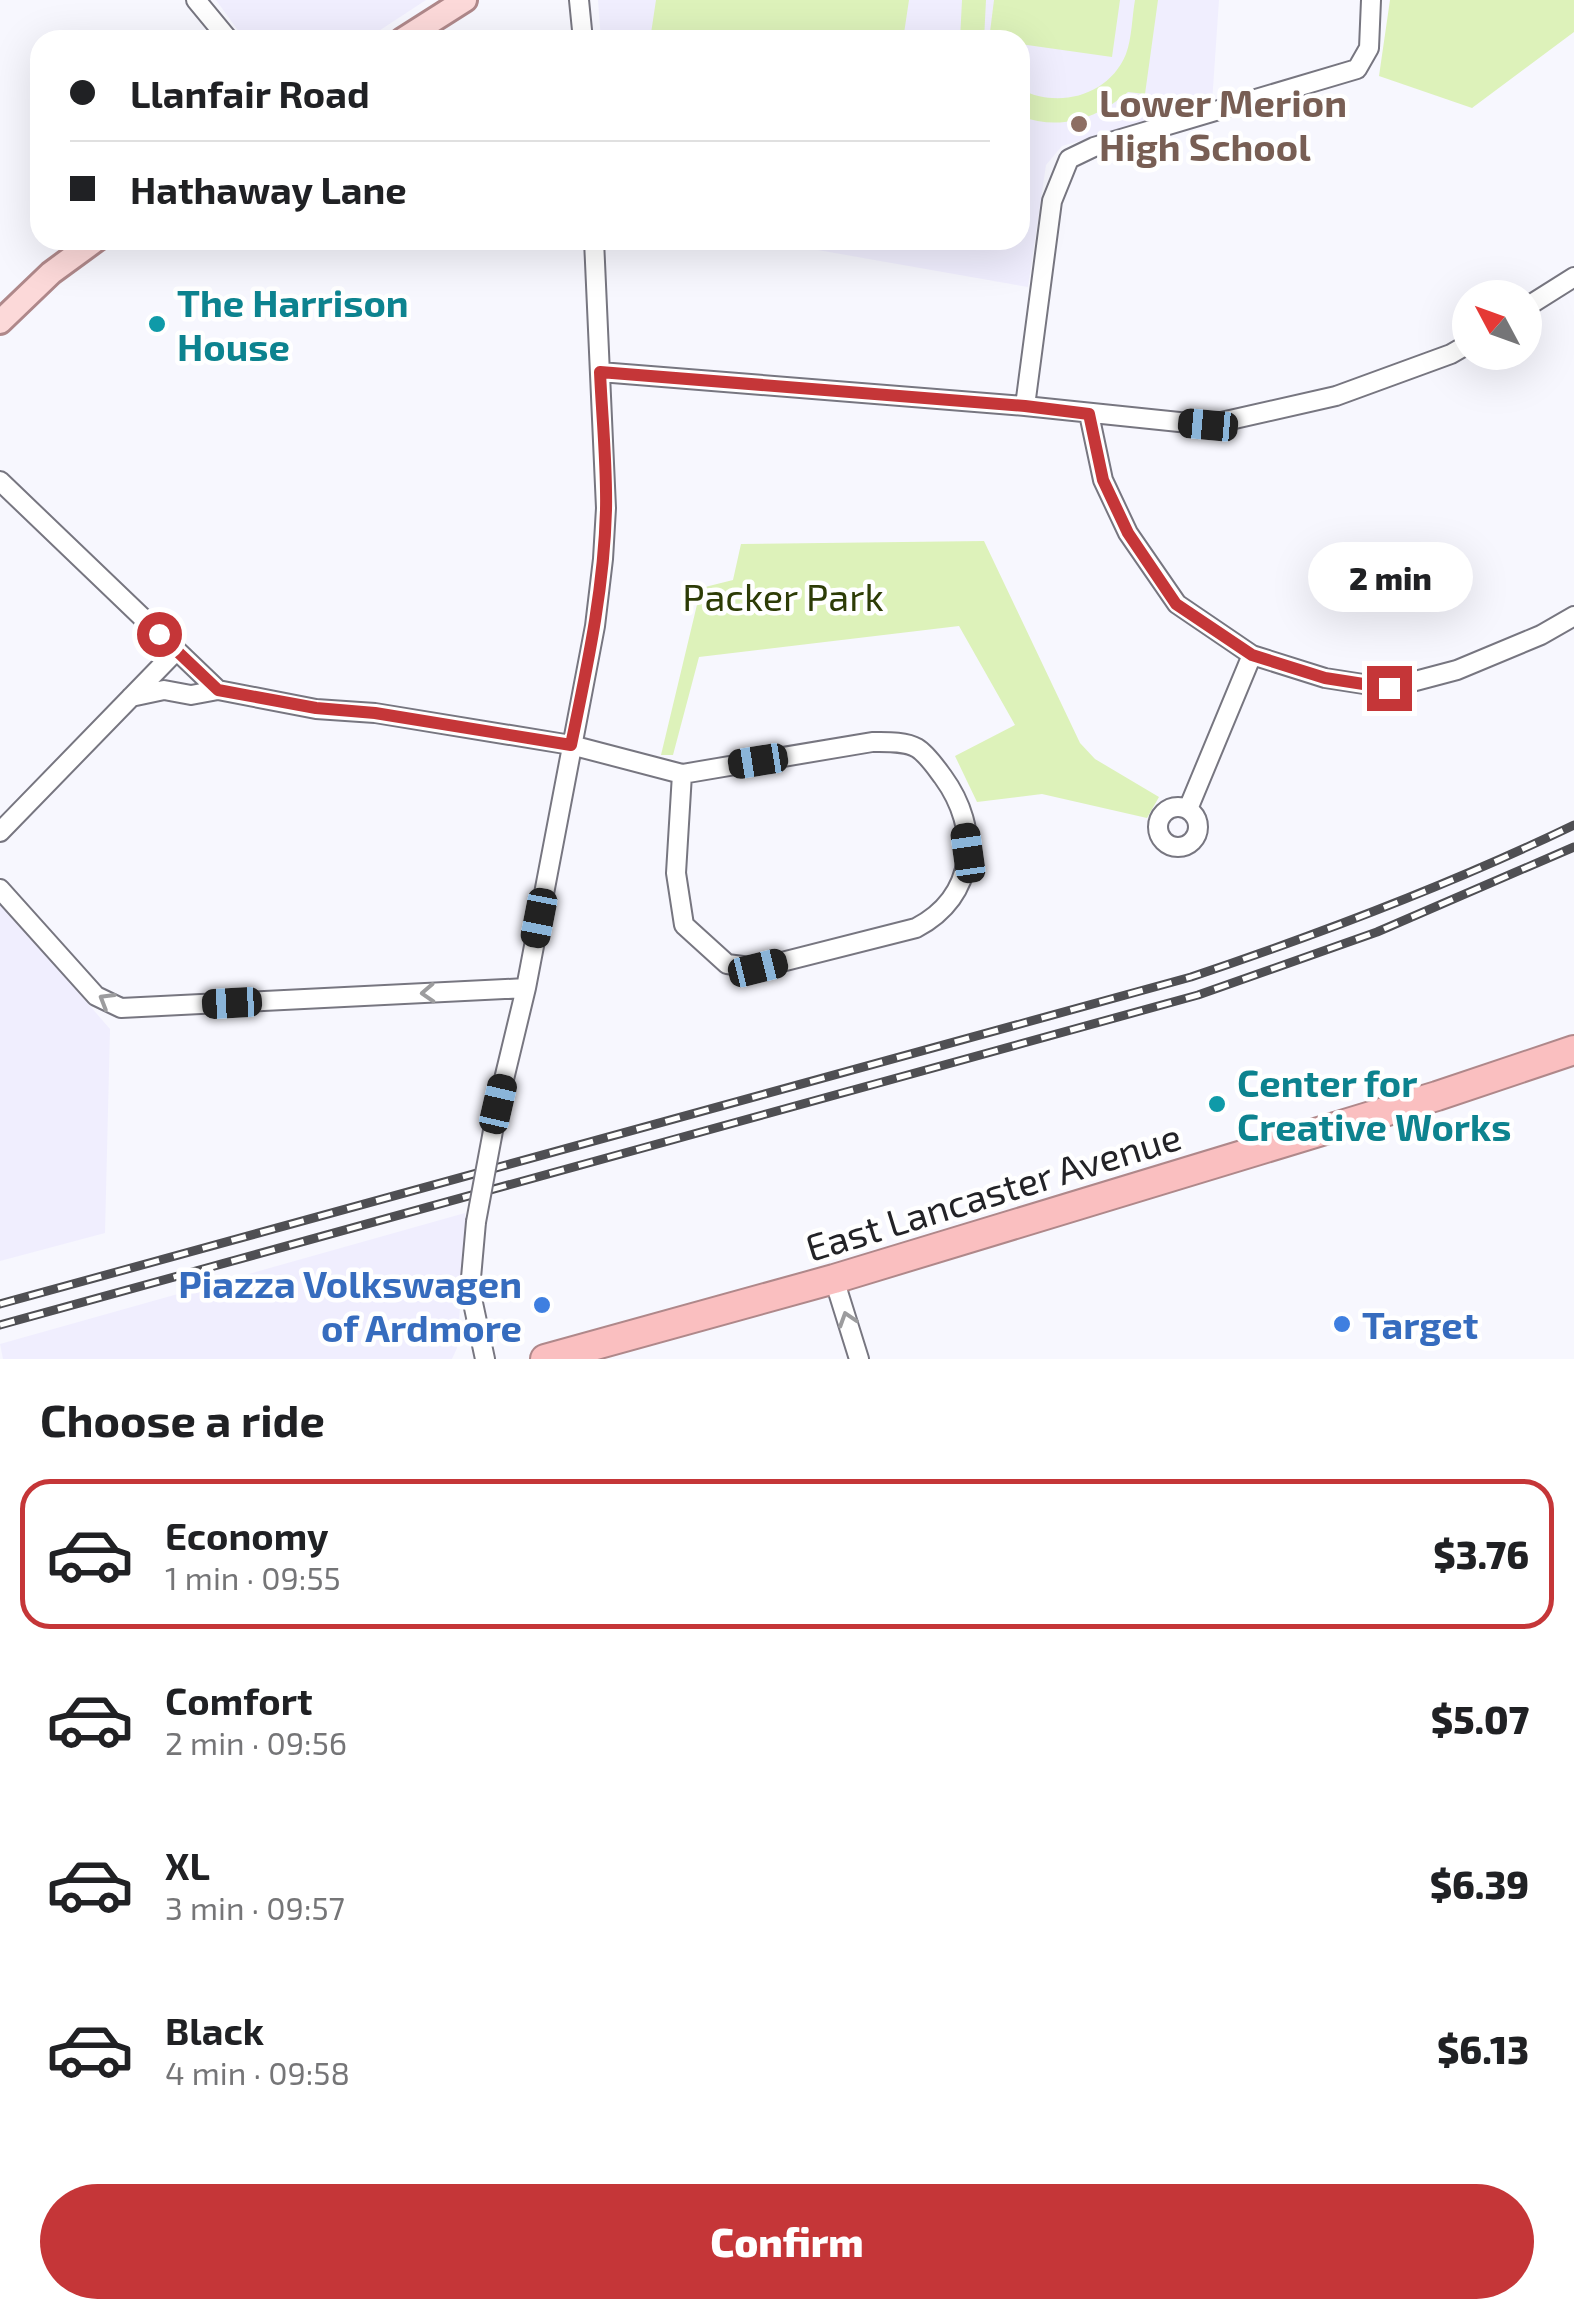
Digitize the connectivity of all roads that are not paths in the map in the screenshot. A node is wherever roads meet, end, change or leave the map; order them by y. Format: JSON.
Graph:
{"nodes":[{"id":1,"x":196,"y":0,"type":"edge"},
{"id":2,"x":464,"y":0,"type":"edge"},
{"id":3,"x":579,"y":0,"type":"edge"},
{"id":4,"x":1372,"y":0,"type":"edge"},
{"id":5,"x":221,"y":30,"type":"edge"},
{"id":6,"x":418,"y":30,"type":"edge"},
{"id":7,"x":582,"y":30,"type":"edge"},
{"id":8,"x":82,"y":250,"type":"edge"},
{"id":9,"x":594,"y":250,"type":"edge"},
{"id":10,"x":1574,"y":278,"type":"edge"},
{"id":11,"x":1542,"y":298,"type":"edge"},
{"id":12,"x":0,"y":322,"type":"edge"},
{"id":13,"x":1452,"y":353,"type":"edge"},
{"id":14,"x":600,"y":372,"type":"junction"},
{"id":15,"x":1025,"y":406,"type":"junction"},
{"id":16,"x":1089,"y":414,"type":"junction"},
{"id":17,"x":0,"y":481,"type":"edge"},
{"id":18,"x":1574,"y":616,"type":"edge"},
{"id":19,"x":175,"y":652,"type":"junction"},
{"id":20,"x":1252,"y":655,"type":"junction"},
{"id":21,"x":218,"y":690,"type":"junction"},
{"id":22,"x":130,"y":697,"type":"junction"},
{"id":23,"x":571,"y":745,"type":"junction"},
{"id":24,"x":682,"y":774,"type":"junction"},
{"id":25,"x":1188,"y":810,"type":"dead end"},
{"id":26,"x":0,"y":832,"type":"edge"},
{"id":27,"x":0,"y":890,"type":"edge"},
{"id":28,"x":526,"y":988,"type":"junction"},
{"id":29,"x":1574,"y":1050,"type":"edge"},
{"id":30,"x":834,"y":1279,"type":"junction"},
{"id":31,"x":485,"y":1359,"type":"edge"},
{"id":32,"x":545,"y":1359,"type":"edge"},
{"id":33,"x":860,"y":1359,"type":"edge"}],
"edges":[{"from":1,"to":5,"type":"street"},
{"from":2,"to":6,"type":"main road"},
{"from":3,"to":7,"type":"street"},
{"from":4,"to":15,"type":"street"},
{"from":8,"to":12,"type":"main road"},
{"from":9,"to":14,"type":"street"},
{"from":10,"to":11,"type":"street"},
{"from":13,"to":16,"type":"street"},
{"from":14,"to":15,"type":"street"},
{"from":14,"to":23,"type":"street"},
{"from":15,"to":16,"type":"street"},
{"from":16,"to":20,"type":"street"},
{"from":17,"to":19,"type":"street"},
{"from":18,"to":20,"type":"street"},
{"from":19,"to":21,"type":"street"},
{"from":19,"to":22,"type":"street"},
{"from":20,"to":25,"type":"street"},
{"from":21,"to":22,"type":"street"},
{"from":21,"to":23,"type":"street"},
{"from":22,"to":26,"type":"street"},
{"from":23,"to":24,"type":"street"},
{"from":23,"to":28,"type":"street"},
{"from":24,"to":24,"type":"street"},
{"from":28,"to":27,"type":"street","one_way":true},
{"from":28,"to":31,"type":"street","bridge":true},
{"from":29,"to":30,"type":"highway","name":"East Lancaster Avenue"},
{"from":30,"to":32,"type":"highway","name":"East Lancaster Avenue"},
{"from":33,"to":30,"type":"street","one_way":true}]}
